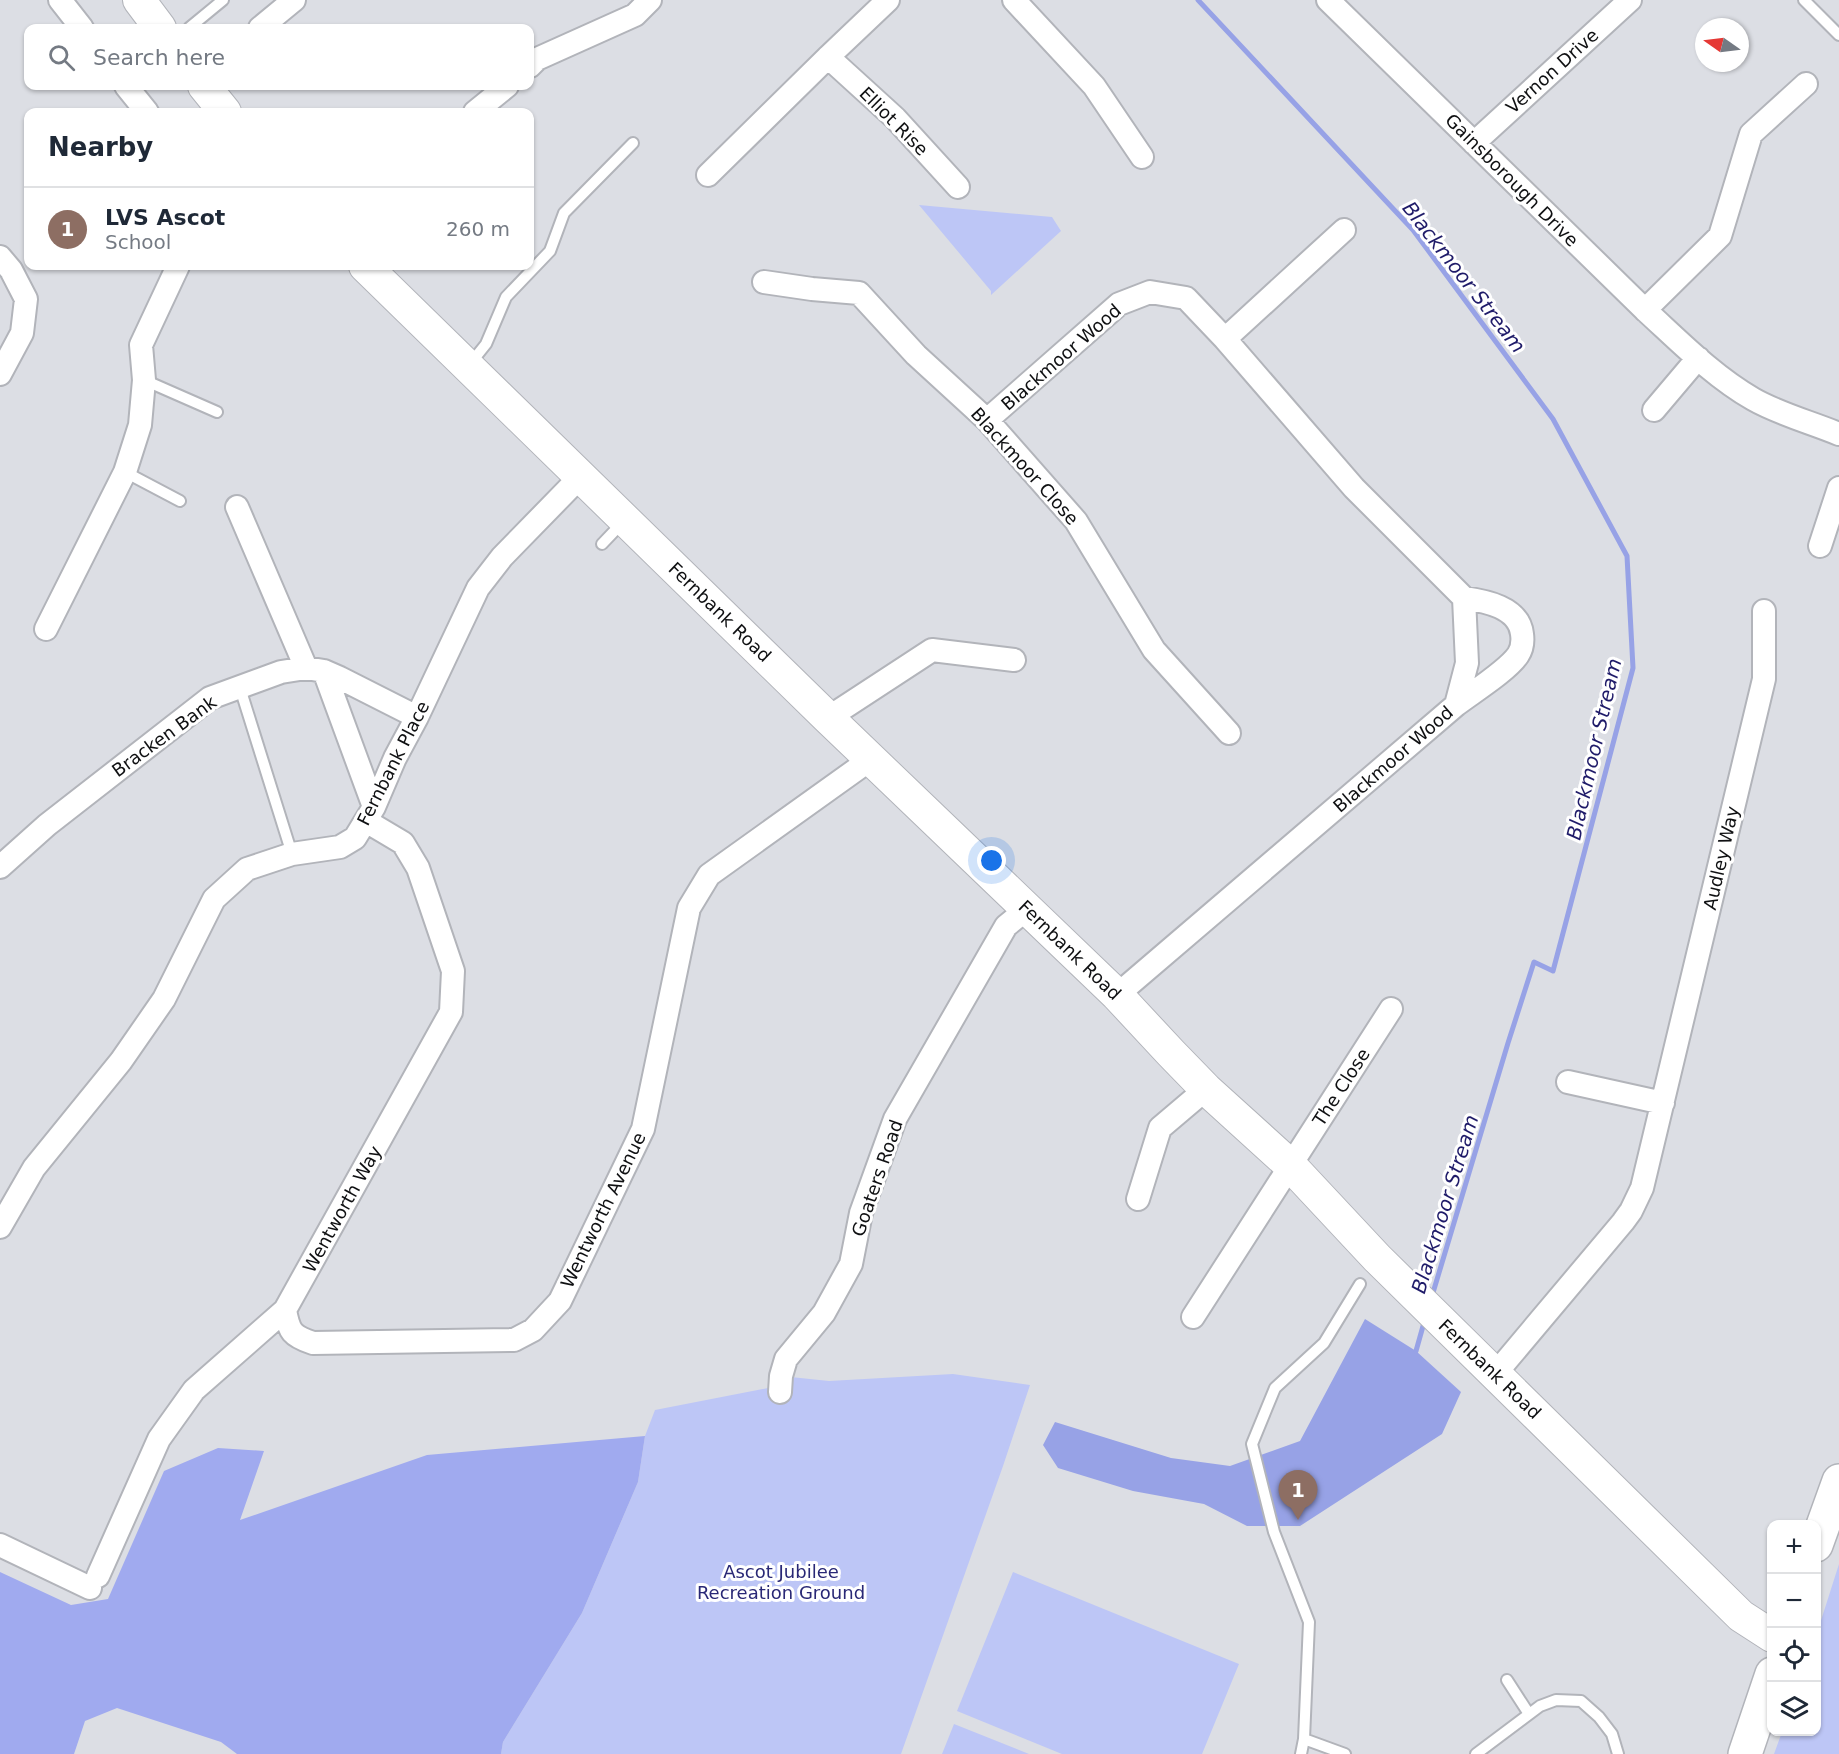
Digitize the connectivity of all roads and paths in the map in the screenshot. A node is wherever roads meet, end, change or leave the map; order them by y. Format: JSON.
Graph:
{"nodes":[{"id":1,"x":60,"y":0,"type":"edge"},
{"id":2,"x":139,"y":0,"type":"edge"},
{"id":3,"x":223,"y":0,"type":"edge"},
{"id":4,"x":294,"y":0,"type":"edge"},
{"id":5,"x":650,"y":0,"type":"edge"},
{"id":6,"x":888,"y":0,"type":"edge"},
{"id":7,"x":1014,"y":0,"type":"edge"},
{"id":8,"x":1328,"y":0,"type":"edge"},
{"id":9,"x":1630,"y":0,"type":"edge"},
{"id":10,"x":1804,"y":0,"type":"edge"},
{"id":11,"x":79,"y":24,"type":"edge"},
{"id":12,"x":157,"y":24,"type":"edge"},
{"id":13,"x":194,"y":24,"type":"edge"},
{"id":14,"x":265,"y":24,"type":"edge"},
{"id":15,"x":1839,"y":35,"type":"edge"},
{"id":16,"x":828,"y":57,"type":"junction"},
{"id":17,"x":534,"y":62,"type":"edge"},
{"id":18,"x":1806,"y":84,"type":"dead end"},
{"id":19,"x":129,"y":90,"type":"edge"},
{"id":20,"x":207,"y":90,"type":"edge"},
{"id":21,"x":502,"y":90,"type":"edge"},
{"id":22,"x":144,"y":108,"type":"edge"},
{"id":23,"x":221,"y":108,"type":"edge"},
{"id":24,"x":480,"y":108,"type":"edge"},
{"id":25,"x":1474,"y":142,"type":"junction"},
{"id":26,"x":633,"y":143,"type":"dead end"},
{"id":27,"x":1142,"y":157,"type":"dead end"},
{"id":28,"x":708,"y":175,"type":"dead end"},
{"id":29,"x":958,"y":187,"type":"dead end"},
{"id":30,"x":1344,"y":230,"type":"dead end"},
{"id":31,"x":0,"y":257,"type":"edge"},
{"id":32,"x":534,"y":268,"type":"edge"},
{"id":33,"x":176,"y":270,"type":"edge"},
{"id":34,"x":369,"y":270,"type":"edge"},
{"id":35,"x":532,"y":270,"type":"edge"},
{"id":36,"x":764,"y":282,"type":"dead end"},
{"id":37,"x":1645,"y":310,"type":"junction"},
{"id":38,"x":1226,"y":339,"type":"junction"},
{"id":39,"x":1698,"y":358,"type":"junction"},
{"id":40,"x":468,"y":366,"type":"junction"},
{"id":41,"x":0,"y":374,"type":"edge"},
{"id":42,"x":144,"y":380,"type":"junction"},
{"id":43,"x":1654,"y":410,"type":"dead end"},
{"id":44,"x":217,"y":412,"type":"dead end"},
{"id":45,"x":987,"y":420,"type":"junction"},
{"id":46,"x":1839,"y":434,"type":"edge"},
{"id":47,"x":124,"y":472,"type":"junction"},
{"id":48,"x":581,"y":476,"type":"junction"},
{"id":49,"x":1839,"y":488,"type":"edge"},
{"id":50,"x":180,"y":501,"type":"dead end"},
{"id":51,"x":237,"y":507,"type":"dead end"},
{"id":52,"x":626,"y":520,"type":"junction"},
{"id":53,"x":602,"y":544,"type":"dead end"},
{"id":54,"x":1820,"y":546,"type":"dead end"},
{"id":55,"x":1464,"y":598,"type":"junction"},
{"id":56,"x":1764,"y":611,"type":"dead end"},
{"id":57,"x":46,"y":629,"type":"dead end"},
{"id":58,"x":1014,"y":660,"type":"dead end"},
{"id":59,"x":315,"y":670,"type":"junction"},
{"id":60,"x":240,"y":688,"type":"junction"},
{"id":61,"x":1456,"y":705,"type":"junction"},
{"id":62,"x":417,"y":717,"type":"junction"},
{"id":63,"x":828,"y":718,"type":"junction"},
{"id":64,"x":1229,"y":733,"type":"dead end"},
{"id":65,"x":872,"y":759,"type":"junction"},
{"id":66,"x":370,"y":814,"type":"junction"},
{"id":67,"x":292,"y":854,"type":"junction"},
{"id":68,"x":0,"y":867,"type":"edge"},
{"id":69,"x":1028,"y":908,"type":"junction"},
{"id":70,"x":1117,"y":995,"type":"junction"},
{"id":71,"x":1391,"y":1009,"type":"dead end"},
{"id":72,"x":1568,"y":1082,"type":"dead end"},
{"id":73,"x":1206,"y":1089,"type":"junction"},
{"id":74,"x":1663,"y":1103,"type":"junction"},
{"id":75,"x":1291,"y":1166,"type":"junction"},
{"id":76,"x":1138,"y":1199,"type":"dead end"},
{"id":77,"x":0,"y":1227,"type":"edge"},
{"id":78,"x":1360,"y":1284,"type":"dead end"},
{"id":79,"x":285,"y":1310,"type":"junction"},
{"id":80,"x":1193,"y":1317,"type":"dead end"},
{"id":81,"x":1496,"y":1373,"type":"junction"},
{"id":82,"x":780,"y":1392,"type":"dead end"},
{"id":83,"x":1839,"y":1481,"type":"edge"},
{"id":84,"x":1821,"y":1531,"type":"edge"},
{"id":85,"x":0,"y":1545,"type":"edge"},
{"id":86,"x":1767,"y":1633,"type":"edge"},
{"id":87,"x":1507,"y":1680,"type":"dead end"},
{"id":88,"x":1769,"y":1682,"type":"edge"},
{"id":89,"x":1529,"y":1714,"type":"junction"},
{"id":90,"x":1304,"y":1739,"type":"junction"},
{"id":91,"x":1300,"y":1754,"type":"edge"},
{"id":92,"x":1345,"y":1754,"type":"edge"},
{"id":93,"x":1476,"y":1754,"type":"edge"},
{"id":94,"x":1618,"y":1754,"type":"edge"},
{"id":95,"x":1745,"y":1754,"type":"edge"}],
"edges":[{"from":1,"to":11,"type":"street"},
{"from":2,"to":12,"type":"street"},
{"from":3,"to":13,"type":"lane"},
{"from":4,"to":14,"type":"street"},
{"from":5,"to":17,"type":"street"},
{"from":6,"to":16,"type":"street"},
{"from":7,"to":27,"type":"street"},
{"from":8,"to":25,"type":"street","name":"Gainsborough Drive"},
{"from":9,"to":25,"type":"street","name":"Vernon Drive"},
{"from":10,"to":15,"type":"lane"},
{"from":16,"to":28,"type":"street"},
{"from":16,"to":29,"type":"street","name":"Elliot Rise"},
{"from":18,"to":37,"type":"street"},
{"from":19,"to":22,"type":"street"},
{"from":20,"to":23,"type":"street"},
{"from":21,"to":24,"type":"street"},
{"from":25,"to":37,"type":"street","name":"Gainsborough Drive"},
{"from":26,"to":32,"type":"lane"},
{"from":30,"to":38,"type":"street"},
{"from":31,"to":41,"type":"street"},
{"from":33,"to":42,"type":"street"},
{"from":34,"to":40,"type":"street","name":"Fernbank Road"},
{"from":35,"to":40,"type":"lane"},
{"from":36,"to":45,"type":"street","name":"Blackmoor Close"},
{"from":37,"to":39,"type":"street","name":"Gainsborough Drive"},
{"from":38,"to":45,"type":"street","name":"Blackmoor Wood"},
{"from":38,"to":55,"type":"street","name":"Blackmoor Wood"},
{"from":39,"to":43,"type":"street"},
{"from":39,"to":46,"type":"street","name":"Gainsborough Drive"},
{"from":40,"to":48,"type":"street","name":"Fernbank Road"},
{"from":42,"to":44,"type":"lane"},
{"from":42,"to":47,"type":"street"},
{"from":45,"to":64,"type":"street","name":"Blackmoor Close"},
{"from":47,"to":50,"type":"lane"},
{"from":47,"to":57,"type":"street"},
{"from":48,"to":52,"type":"street","name":"Fernbank Road"},
{"from":48,"to":62,"type":"street","name":"Fernbank Place"},
{"from":49,"to":54,"type":"street"},
{"from":51,"to":59,"type":"street"},
{"from":52,"to":53,"type":"lane"},
{"from":52,"to":63,"type":"street","name":"Fernbank Road"},
{"from":55,"to":61,"type":"street","name":"Blackmoor Wood"},
{"from":55,"to":61,"type":"street"},
{"from":56,"to":74,"type":"street","name":"Audley Way"},
{"from":58,"to":63,"type":"street"},
{"from":59,"to":60,"type":"street","name":"Bracken Bank"},
{"from":59,"to":62,"type":"street"},
{"from":59,"to":66,"type":"street"},
{"from":60,"to":67,"type":"lane"},
{"from":60,"to":68,"type":"street","name":"Bracken Bank"},
{"from":61,"to":70,"type":"street","name":"Blackmoor Wood"},
{"from":62,"to":66,"type":"street","name":"Fernbank Place"},
{"from":63,"to":65,"type":"street","name":"Fernbank Road"},
{"from":65,"to":69,"type":"street","name":"Fernbank Road"},
{"from":65,"to":79,"type":"street","name":"Wentworth Avenue"},
{"from":66,"to":67,"type":"street","name":"Fernbank Place"},
{"from":66,"to":79,"type":"street","name":"Wentworth Way"},
{"from":67,"to":77,"type":"street","name":"Fernbank Place"},
{"from":69,"to":70,"type":"street","name":"Fernbank Road"},
{"from":69,"to":82,"type":"street","name":"Goaters Road"},
{"from":70,"to":73,"type":"street","name":"Fernbank Road"},
{"from":71,"to":75,"type":"street","name":"The Close"},
{"from":72,"to":74,"type":"street"},
{"from":73,"to":75,"type":"street","name":"Fernbank Road"},
{"from":73,"to":76,"type":"street"},
{"from":74,"to":81,"type":"street","name":"Audley Way"},
{"from":75,"to":80,"type":"street","name":"The Close"},
{"from":75,"to":81,"type":"street","name":"Fernbank Road"},
{"from":78,"to":90,"type":"lane"},
{"from":79,"to":85,"type":"street","name":"Wentworth Way"},
{"from":81,"to":86,"type":"street","name":"Fernbank Road"},
{"from":83,"to":84,"type":"main road"},
{"from":87,"to":89,"type":"lane"},
{"from":88,"to":95,"type":"main road"},
{"from":89,"to":93,"type":"lane"},
{"from":89,"to":94,"type":"lane"},
{"from":90,"to":91,"type":"lane"},
{"from":90,"to":92,"type":"lane"}]}
